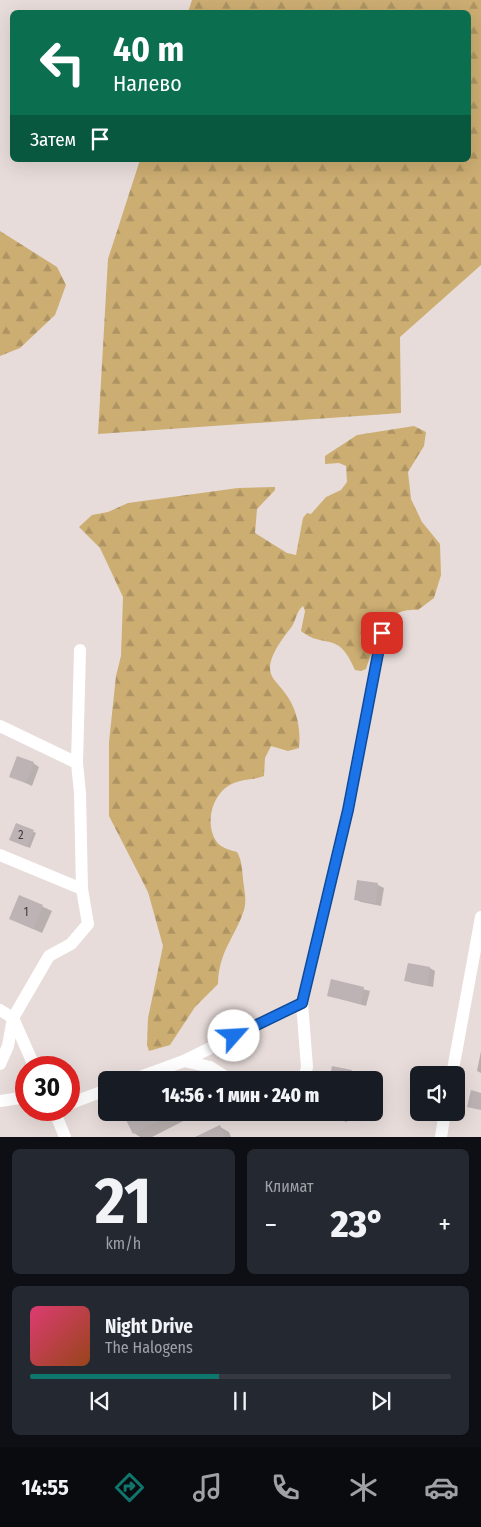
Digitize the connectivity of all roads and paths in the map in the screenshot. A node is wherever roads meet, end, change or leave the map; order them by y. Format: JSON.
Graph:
{"nodes":[{"id":1,"x":382,"y":633,"type":"dead end"},
{"id":2,"x":80,"y":650,"type":"dead end"},
{"id":3,"x":0,"y":726,"type":"edge"},
{"id":4,"x":77,"y":763,"type":"junction"},
{"id":5,"x":0,"y":855,"type":"edge"},
{"id":6,"x":82,"y":889,"type":"junction"},
{"id":7,"x":481,"y":917,"type":"edge"},
{"id":8,"x":302,"y":1003,"type":"junction"},
{"id":9,"x":0,"y":1010,"type":"edge"},
{"id":10,"x":14,"y":1018,"type":"junction"},
{"id":11,"x":30,"y":1056,"type":"edge"},
{"id":12,"x":184,"y":1060,"type":"junction"},
{"id":13,"x":0,"y":1064,"type":"edge"},
{"id":14,"x":454,"y":1066,"type":"edge"},
{"id":15,"x":155,"y":1071,"type":"edge"},
{"id":16,"x":216,"y":1071,"type":"edge"},
{"id":17,"x":306,"y":1071,"type":"edge"},
{"id":18,"x":98,"y":1093,"type":"edge"},
{"id":19,"x":15,"y":1099,"type":"edge"},
{"id":20,"x":80,"y":1100,"type":"edge"},
{"id":21,"x":0,"y":1101,"type":"edge"},
{"id":22,"x":58,"y":1121,"type":"edge"},
{"id":23,"x":444,"y":1121,"type":"edge"},
{"id":24,"x":65,"y":1137,"type":"edge"},
{"id":25,"x":441,"y":1137,"type":"edge"}],
"edges":[{"from":1,"to":8,"type":"street"},
{"from":2,"to":4,"type":"street"},
{"from":3,"to":4,"type":"street"},
{"from":4,"to":6,"type":"street"},
{"from":5,"to":6,"type":"street"},
{"from":6,"to":10,"type":"street"},
{"from":7,"to":14,"type":"street"},
{"from":8,"to":12,"type":"street"},
{"from":8,"to":17,"type":"street"},
{"from":9,"to":10,"type":"street"},
{"from":10,"to":11,"type":"street"},
{"from":10,"to":13,"type":"street"},
{"from":12,"to":15,"type":"street"},
{"from":12,"to":16,"type":"street"},
{"from":18,"to":20,"type":"street"},
{"from":19,"to":21,"type":"street"},
{"from":22,"to":24,"type":"street"},
{"from":23,"to":25,"type":"street"}]}
